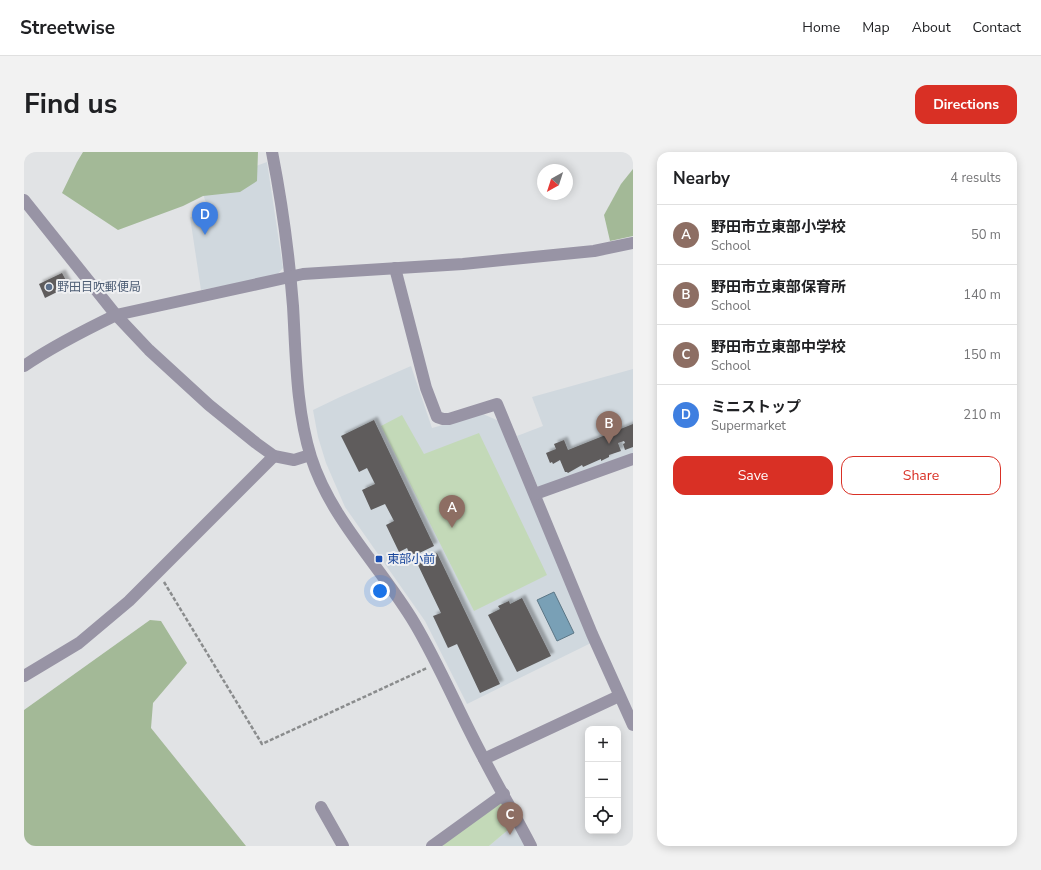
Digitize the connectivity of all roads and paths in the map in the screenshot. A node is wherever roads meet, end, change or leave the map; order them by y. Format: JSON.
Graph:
{"nodes":[{"id":1,"x":272,"y":152,"type":"edge"},
{"id":2,"x":24,"y":200,"type":"edge"},
{"id":3,"x":633,"y":243,"type":"edge"},
{"id":4,"x":395,"y":268,"type":"junction"},
{"id":5,"x":291,"y":278,"type":"junction"},
{"id":6,"x":116,"y":315,"type":"junction"},
{"id":7,"x":24,"y":366,"type":"edge"},
{"id":8,"x":310,"y":455,"type":"junction"},
{"id":9,"x":274,"y":456,"type":"junction"},
{"id":10,"x":633,"y":459,"type":"edge"},
{"id":11,"x":535,"y":494,"type":"junction"},
{"id":12,"x":158,"y":573,"type":"junction"},
{"id":13,"x":436,"y":664,"type":"junction"},
{"id":14,"x":24,"y":676,"type":"edge"},
{"id":15,"x":619,"y":696,"type":"junction"},
{"id":16,"x":633,"y":725,"type":"edge"},
{"id":17,"x":484,"y":759,"type":"junction"},
{"id":18,"x":504,"y":794,"type":"junction"},
{"id":19,"x":321,"y":807,"type":"dead end"},
{"id":20,"x":343,"y":846,"type":"edge"},
{"id":21,"x":432,"y":846,"type":"edge"},
{"id":22,"x":531,"y":846,"type":"edge"}],
"edges":[{"from":1,"to":5,"type":"street"},
{"from":2,"to":6,"type":"street"},
{"from":3,"to":4,"type":"street"},
{"from":4,"to":5,"type":"street"},
{"from":4,"to":11,"type":"street"},
{"from":5,"to":6,"type":"street"},
{"from":5,"to":8,"type":"street"},
{"from":6,"to":7,"type":"street"},
{"from":6,"to":9,"type":"street"},
{"from":8,"to":9,"type":"street"},
{"from":8,"to":13,"type":"street"},
{"from":9,"to":12,"type":"street"},
{"from":10,"to":11,"type":"street"},
{"from":11,"to":15,"type":"street"},
{"from":12,"to":13,"type":"path"},
{"from":12,"to":14,"type":"street"},
{"from":13,"to":17,"type":"street"},
{"from":15,"to":16,"type":"street"},
{"from":15,"to":17,"type":"street"},
{"from":17,"to":18,"type":"street"},
{"from":18,"to":21,"type":"street"},
{"from":18,"to":22,"type":"street"},
{"from":19,"to":20,"type":"street"}]}
